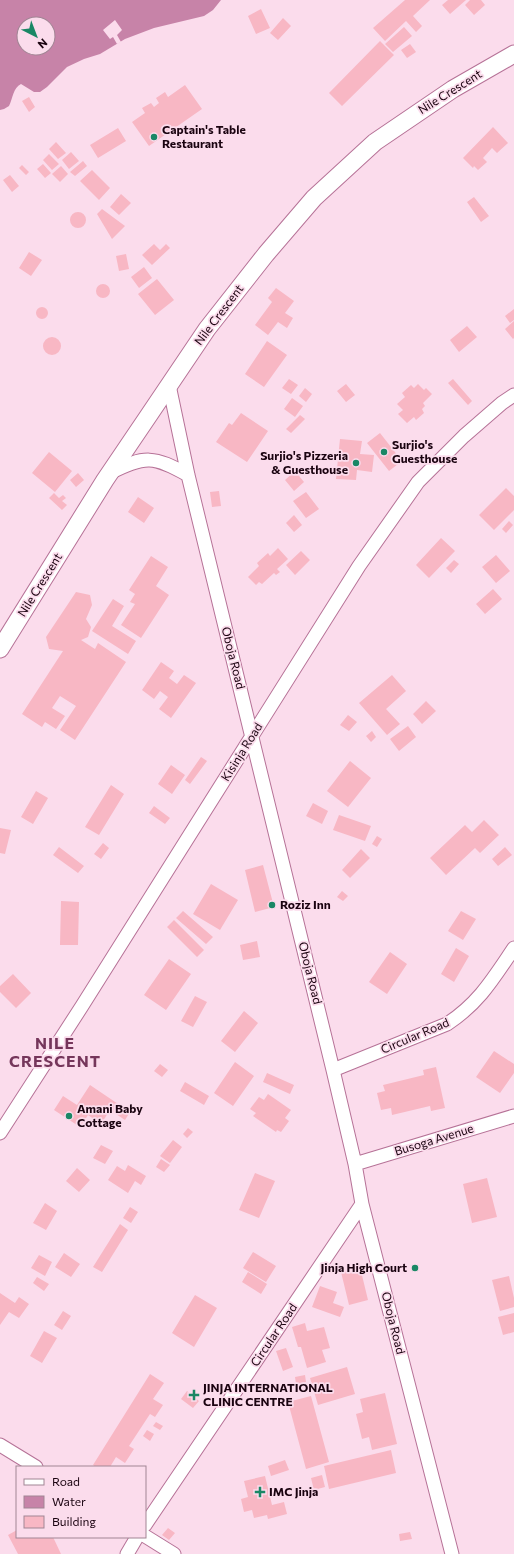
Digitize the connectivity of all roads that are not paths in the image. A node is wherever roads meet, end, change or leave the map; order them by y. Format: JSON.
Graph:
{"nodes":[{"id":1,"x":514,"y":54,"type":"edge"},
{"id":2,"x":169,"y":385,"type":"junction"},
{"id":3,"x":514,"y":395,"type":"edge"},
{"id":4,"x":109,"y":473,"type":"junction"},
{"id":5,"x":188,"y":475,"type":"junction"},
{"id":6,"x":0,"y":648,"type":"edge"},
{"id":7,"x":252,"y":736,"type":"junction"},
{"id":8,"x":514,"y":948,"type":"edge"},
{"id":9,"x":333,"y":1070,"type":"junction"},
{"id":10,"x":514,"y":1116,"type":"edge"},
{"id":11,"x":0,"y":1133,"type":"edge"},
{"id":12,"x":355,"y":1164,"type":"junction"},
{"id":13,"x":362,"y":1204,"type":"junction"},
{"id":14,"x":0,"y":1445,"type":"edge"},
{"id":15,"x":34,"y":1466,"type":"edge"},
{"id":16,"x":146,"y":1524,"type":"edge"},
{"id":17,"x":146,"y":1537,"type":"edge"},
{"id":18,"x":136,"y":1538,"type":"edge"},
{"id":19,"x":127,"y":1554,"type":"edge"},
{"id":20,"x":174,"y":1554,"type":"edge"},
{"id":21,"x":452,"y":1554,"type":"edge"}],
"edges":[{"from":1,"to":2,"type":"street","name":"Nile Crescent"},
{"from":2,"to":4,"type":"street","name":"Nile Crescent"},
{"from":2,"to":5,"type":"street","name":"Oboja Road"},
{"from":3,"to":7,"type":"street","name":"Kisinja Road"},
{"from":4,"to":5,"type":"street"},
{"from":4,"to":6,"type":"street","name":"Nile Crescent"},
{"from":5,"to":7,"type":"street","name":"Oboja Road"},
{"from":7,"to":9,"type":"street","name":"Oboja Road"},
{"from":7,"to":11,"type":"street","name":"Kisinja Road"},
{"from":8,"to":9,"type":"street","name":"Circular Road"},
{"from":9,"to":12,"type":"street","name":"Oboja Road"},
{"from":10,"to":12,"type":"street","name":"Busoga Avenue"},
{"from":12,"to":13,"type":"street","name":"Oboja Road"},
{"from":13,"to":16,"type":"street","name":"Circular Road"},
{"from":13,"to":21,"type":"street","name":"Oboja Road"},
{"from":14,"to":15,"type":"street"},
{"from":17,"to":20,"type":"street"},
{"from":18,"to":19,"type":"street"}]}
